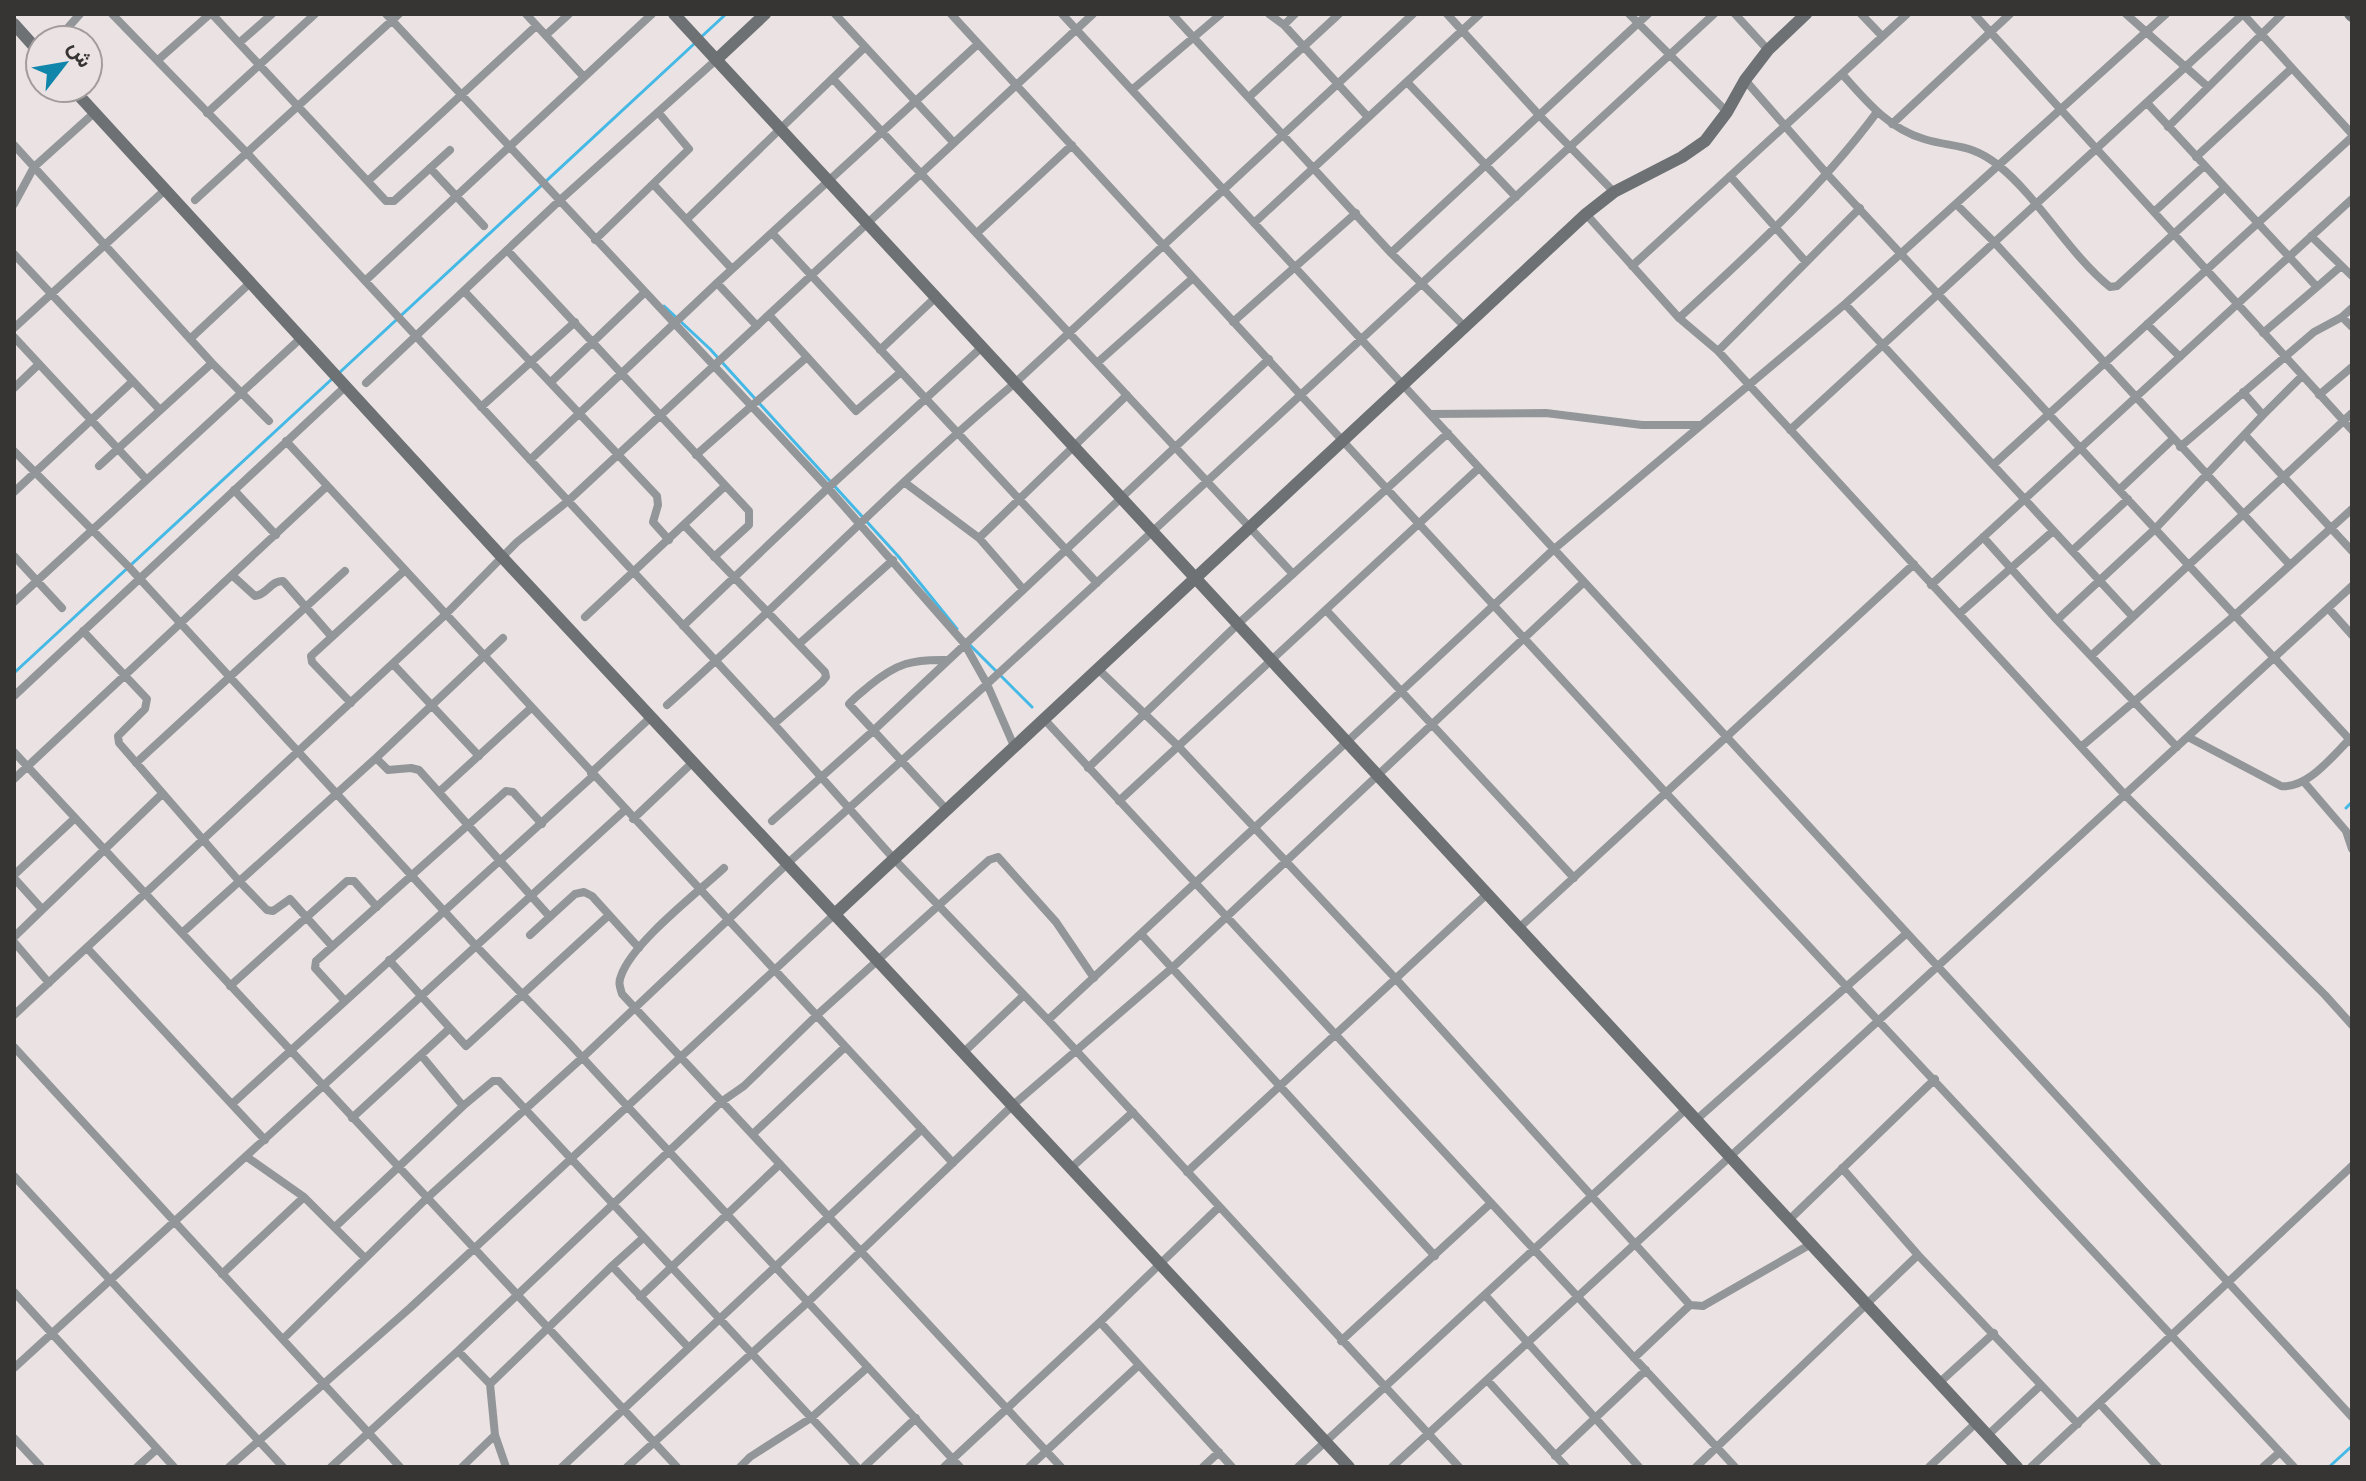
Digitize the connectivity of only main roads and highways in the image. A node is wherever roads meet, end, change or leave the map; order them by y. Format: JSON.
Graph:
{"nodes":[{"id":1,"x":674,"y":14,"type":"edge"},
{"id":2,"x":765,"y":14,"type":"edge"},
{"id":3,"x":1806,"y":14,"type":"edge"},
{"id":4,"x":716,"y":60,"type":"junction"},
{"id":5,"x":86,"y":104,"type":"edge"},
{"id":6,"x":1196,"y":578,"type":"junction"},
{"id":7,"x":836,"y":913,"type":"junction"},
{"id":8,"x":1349,"y":1467,"type":"edge"},
{"id":9,"x":2017,"y":1467,"type":"edge"}],
"edges":[{"from":1,"to":4,"type":"main road"},
{"from":2,"to":4,"type":"main road"},
{"from":3,"to":6,"type":"main road"},
{"from":4,"to":6,"type":"main road"},
{"from":5,"to":7,"type":"main road"},
{"from":6,"to":7,"type":"main road"},
{"from":6,"to":9,"type":"main road"},
{"from":7,"to":8,"type":"main road"}]}
